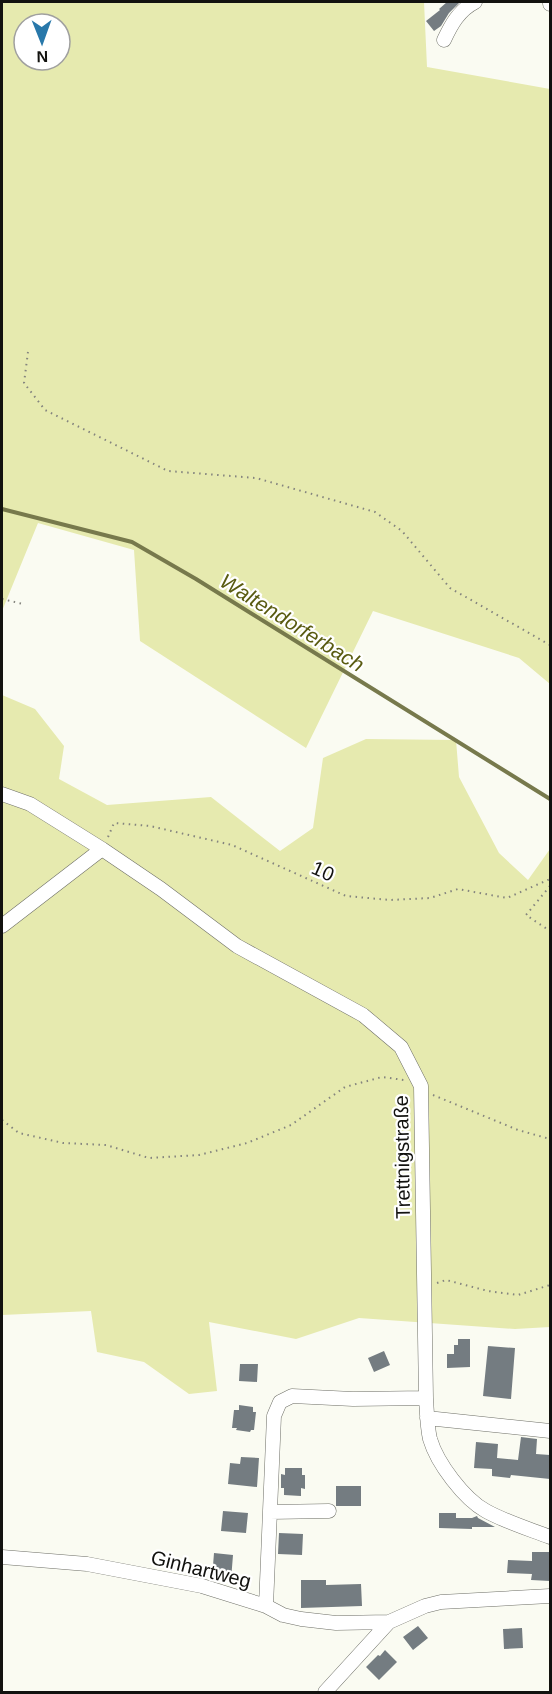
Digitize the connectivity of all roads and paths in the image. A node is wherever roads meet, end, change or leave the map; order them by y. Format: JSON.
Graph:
{"nodes":[{"id":1,"x":475,"y":2,"type":"edge"},
{"id":2,"x":444,"y":40,"type":"dead end"},
{"id":3,"x":28,"y":352,"type":"dead end"},
{"id":4,"x":2,"y":598,"type":"edge"},
{"id":5,"x":23,"y":604,"type":"dead end"},
{"id":6,"x":550,"y":645,"type":"edge"},
{"id":7,"x":2,"y":795,"type":"edge"},
{"id":8,"x":102,"y":849,"type":"junction"},
{"id":9,"x":550,"y":879,"type":"edge"},
{"id":10,"x":550,"y":886,"type":"edge"},
{"id":11,"x":2,"y":926,"type":"edge"},
{"id":12,"x":550,"y":931,"type":"edge"},
{"id":13,"x":418,"y":1084,"type":"junction"},
{"id":14,"x":2,"y":1120,"type":"edge"},
{"id":15,"x":550,"y":1139,"type":"edge"},
{"id":16,"x":550,"y":1285,"type":"edge"},
{"id":17,"x":423,"y":1290,"type":"junction"},
{"id":18,"x":426,"y":1398,"type":"junction"},
{"id":19,"x":427,"y":1418,"type":"junction"},
{"id":20,"x":550,"y":1431,"type":"edge"},
{"id":21,"x":329,"y":1511,"type":"dead end"},
{"id":22,"x":270,"y":1512,"type":"junction"},
{"id":23,"x":550,"y":1537,"type":"edge"},
{"id":24,"x":2,"y":1557,"type":"edge"},
{"id":25,"x":550,"y":1596,"type":"edge"},
{"id":26,"x":266,"y":1606,"type":"junction"},
{"id":27,"x":389,"y":1622,"type":"junction"},
{"id":28,"x":325,"y":1692,"type":"edge"}],
"edges":[{"from":1,"to":2,"type":"street"},
{"from":3,"to":6,"type":"path"},
{"from":4,"to":5,"type":"path"},
{"from":7,"to":8,"type":"street","name":"Trettnigstraße"},
{"from":8,"to":9,"type":"path","name":"10"},
{"from":8,"to":11,"type":"street"},
{"from":8,"to":13,"type":"street","name":"Trettnigstraße"},
{"from":10,"to":12,"type":"path"},
{"from":13,"to":14,"type":"path"},
{"from":13,"to":15,"type":"path"},
{"from":13,"to":17,"type":"street","name":"Trettnigstraße"},
{"from":16,"to":17,"type":"path"},
{"from":17,"to":18,"type":"street","name":"Trettnigstraße"},
{"from":18,"to":19,"type":"street","name":"Trettnigstraße"},
{"from":18,"to":22,"type":"street"},
{"from":19,"to":20,"type":"street"},
{"from":19,"to":23,"type":"street","name":"Trettnigstraße"},
{"from":21,"to":22,"type":"street"},
{"from":22,"to":26,"type":"street"},
{"from":24,"to":26,"type":"street","name":"Ginhartweg"},
{"from":25,"to":27,"type":"street"},
{"from":26,"to":27,"type":"street","name":"Ginhartweg"},
{"from":27,"to":28,"type":"street"}]}
